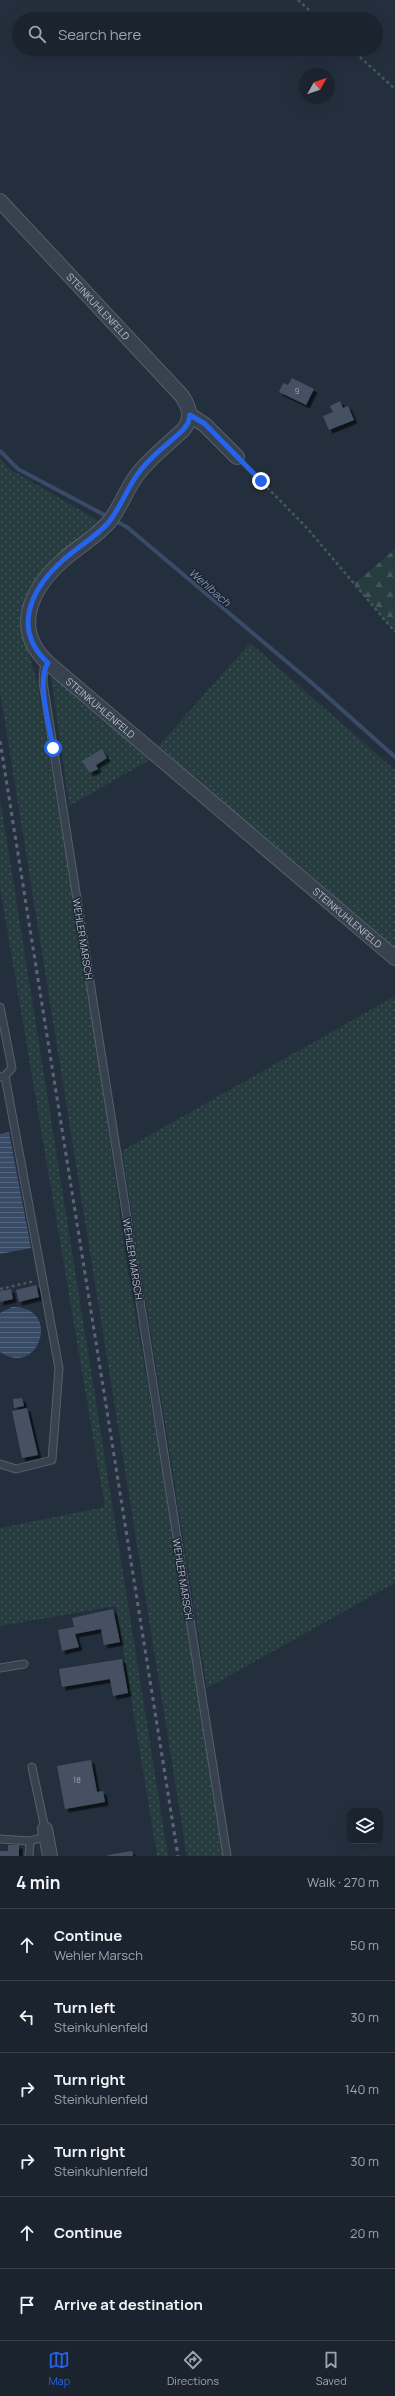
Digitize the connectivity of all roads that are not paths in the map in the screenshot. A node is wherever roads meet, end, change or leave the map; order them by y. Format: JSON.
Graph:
{"nodes":[{"id":1,"x":0,"y":201,"type":"edge"},
{"id":2,"x":190,"y":415,"type":"junction"},
{"id":3,"x":237,"y":457,"type":"road end"},
{"id":4,"x":48,"y":663,"type":"junction"},
{"id":5,"x":395,"y":958,"type":"edge"},
{"id":6,"x":0,"y":1007,"type":"edge"},
{"id":7,"x":3,"y":1076,"type":"edge"},
{"id":8,"x":0,"y":1464,"type":"edge"},
{"id":9,"x":24,"y":1664,"type":"dead end"},
{"id":10,"x":0,"y":1668,"type":"edge"},
{"id":11,"x":32,"y":1767,"type":"dead end"},
{"id":12,"x":46,"y":1832,"type":"junction"},
{"id":13,"x":0,"y":1839,"type":"edge"},
{"id":14,"x":30,"y":1841,"type":"junction"},
{"id":15,"x":29,"y":1856,"type":"edge"},
{"id":16,"x":50,"y":1856,"type":"edge"},
{"id":17,"x":227,"y":1856,"type":"edge"}],
"edges":[{"from":1,"to":2,"type":"street","name":"STEINKUHLENFELD"},
{"from":2,"to":3,"type":"street"},
{"from":2,"to":4,"type":"street","name":"STEINKUHLENFELD"},
{"from":4,"to":5,"type":"street","name":"STEINKUHLENFELD"},
{"from":4,"to":17,"type":"lane","name":"WEHLER MARSCH"},
{"from":6,"to":7,"type":"lane"},
{"from":7,"to":8,"type":"lane"},
{"from":9,"to":10,"type":"lane"},
{"from":11,"to":12,"type":"lane"},
{"from":12,"to":14,"type":"lane"},
{"from":12,"to":16,"type":"street"},
{"from":13,"to":14,"type":"lane"},
{"from":14,"to":15,"type":"lane"}]}
